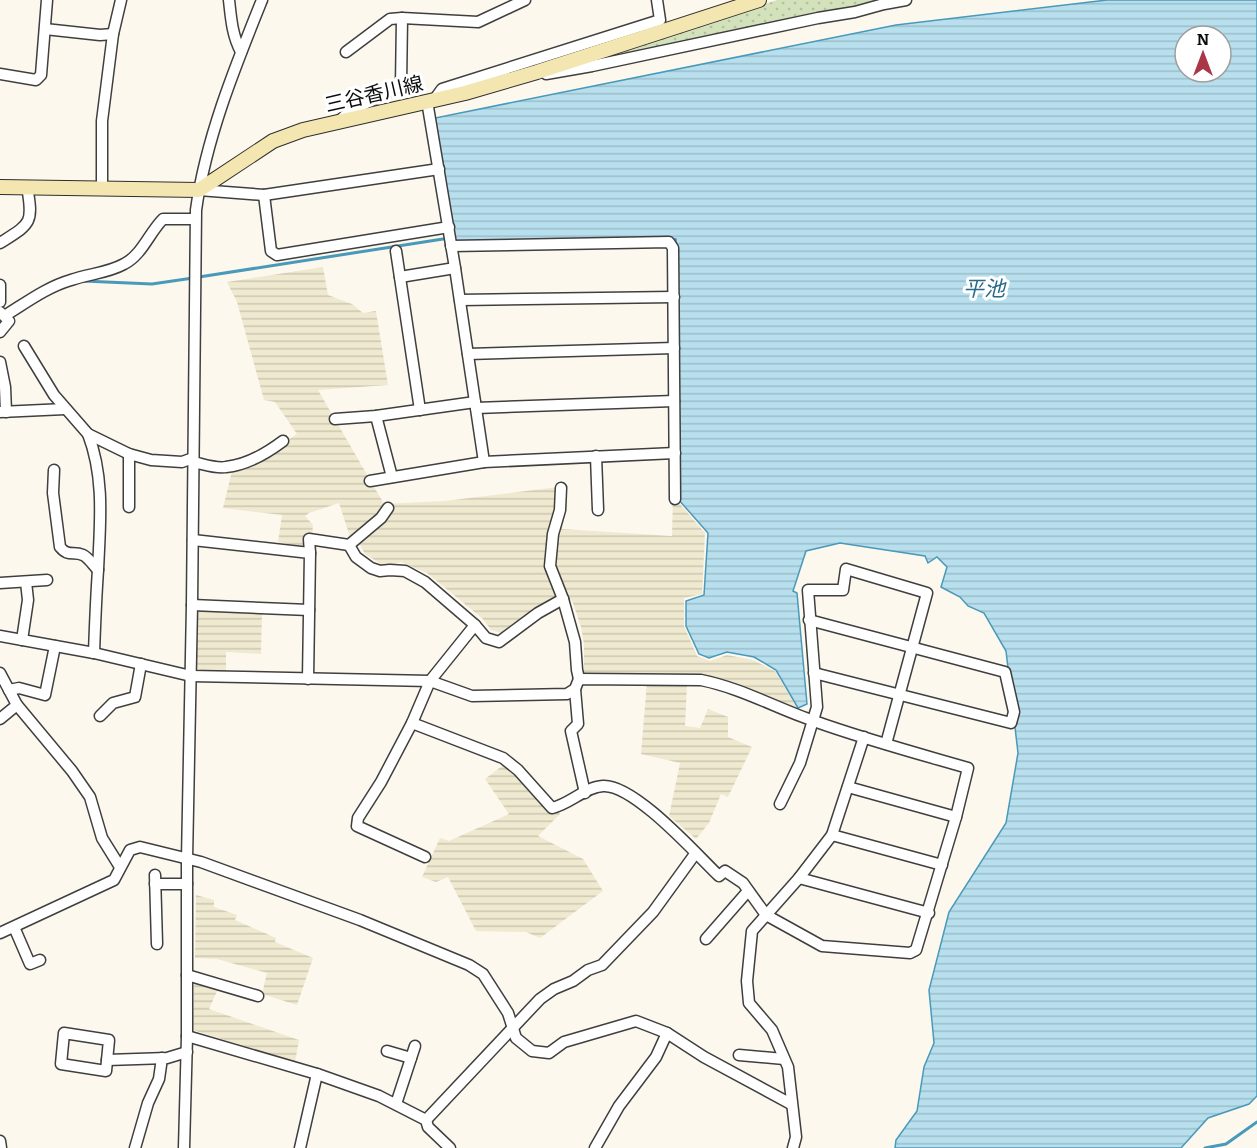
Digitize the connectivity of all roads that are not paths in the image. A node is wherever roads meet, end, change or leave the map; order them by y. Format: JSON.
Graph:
{"nodes":[{"id":1,"x":47,"y":0,"type":"edge"},
{"id":2,"x":121,"y":0,"type":"edge"},
{"id":3,"x":230,"y":0,"type":"edge"},
{"id":4,"x":262,"y":0,"type":"edge"},
{"id":5,"x":525,"y":0,"type":"edge"},
{"id":6,"x":657,"y":0,"type":"edge"},
{"id":7,"x":759,"y":0,"type":"edge"},
{"id":8,"x":906,"y":0,"type":"edge"},
{"id":9,"x":402,"y":18,"type":"junction"},
{"id":10,"x":45,"y":28,"type":"junction"},
{"id":11,"x":113,"y":34,"type":"junction"},
{"id":12,"x":241,"y":52,"type":"junction"},
{"id":13,"x":346,"y":52,"type":"dead end"},
{"id":14,"x":537,"y":72,"type":"junction"},
{"id":15,"x":0,"y":74,"type":"edge"},
{"id":16,"x":431,"y":100,"type":"junction"},
{"id":17,"x":337,"y":122,"type":"junction"},
{"id":18,"x":439,"y":169,"type":"junction"},
{"id":19,"x":0,"y":186,"type":"edge"},
{"id":20,"x":27,"y":187,"type":"junction"},
{"id":21,"x":102,"y":188,"type":"junction"},
{"id":22,"x":199,"y":190,"type":"junction"},
{"id":23,"x":264,"y":195,"type":"junction"},
{"id":24,"x":195,"y":219,"type":"junction"},
{"id":25,"x":448,"y":227,"type":"junction"},
{"id":26,"x":0,"y":243,"type":"edge"},
{"id":27,"x":452,"y":246,"type":"junction"},
{"id":28,"x":396,"y":251,"type":"dead end"},
{"id":29,"x":455,"y":268,"type":"junction"},
{"id":30,"x":400,"y":277,"type":"junction"},
{"id":31,"x":0,"y":285,"type":"edge"},
{"id":32,"x":674,"y":297,"type":"junction"},
{"id":33,"x":460,"y":300,"type":"junction"},
{"id":34,"x":0,"y":302,"type":"edge"},
{"id":35,"x":6,"y":316,"type":"edge"},
{"id":36,"x":0,"y":332,"type":"edge"},
{"id":37,"x":24,"y":346,"type":"dead end"},
{"id":38,"x":674,"y":348,"type":"junction"},
{"id":39,"x":468,"y":354,"type":"junction"},
{"id":40,"x":0,"y":362,"type":"edge"},
{"id":41,"x":674,"y":401,"type":"junction"},
{"id":42,"x":476,"y":405,"type":"junction"},
{"id":43,"x":65,"y":409,"type":"junction"},
{"id":44,"x":420,"y":410,"type":"junction"},
{"id":45,"x":3,"y":412,"type":"edge"},
{"id":46,"x":376,"y":416,"type":"junction"},
{"id":47,"x":335,"y":419,"type":"dead end"},
{"id":48,"x":88,"y":434,"type":"junction"},
{"id":49,"x":283,"y":441,"type":"dead end"},
{"id":50,"x":675,"y":453,"type":"junction"},
{"id":51,"x":129,"y":454,"type":"junction"},
{"id":52,"x":596,"y":456,"type":"junction"},
{"id":53,"x":193,"y":460,"type":"junction"},
{"id":54,"x":484,"y":462,"type":"junction"},
{"id":55,"x":54,"y":470,"type":"dead end"},
{"id":56,"x":392,"y":477,"type":"junction"},
{"id":57,"x":370,"y":481,"type":"dead end"},
{"id":58,"x":561,"y":488,"type":"dead end"},
{"id":59,"x":675,"y":499,"type":"dead end"},
{"id":60,"x":129,"y":507,"type":"dead end"},
{"id":61,"x":388,"y":508,"type":"dead end"},
{"id":62,"x":597,"y":510,"type":"dead end"},
{"id":63,"x":193,"y":540,"type":"junction"},
{"id":64,"x":349,"y":545,"type":"junction"},
{"id":65,"x":310,"y":553,"type":"junction"},
{"id":66,"x":98,"y":570,"type":"junction"},
{"id":67,"x":46,"y":580,"type":"dead end"},
{"id":68,"x":26,"y":582,"type":"junction"},
{"id":69,"x":0,"y":583,"type":"edge"},
{"id":70,"x":563,"y":599,"type":"junction"},
{"id":71,"x":192,"y":605,"type":"junction"},
{"id":72,"x":309,"y":610,"type":"junction"},
{"id":73,"x":809,"y":620,"type":"junction"},
{"id":74,"x":475,"y":625,"type":"junction"},
{"id":75,"x":0,"y":636,"type":"edge"},
{"id":76,"x":21,"y":640,"type":"junction"},
{"id":77,"x":55,"y":646,"type":"junction"},
{"id":78,"x":912,"y":647,"type":"junction"},
{"id":79,"x":94,"y":653,"type":"junction"},
{"id":80,"x":141,"y":664,"type":"junction"},
{"id":81,"x":0,"y":673,"type":"edge"},
{"id":82,"x":814,"y":673,"type":"junction"},
{"id":83,"x":191,"y":676,"type":"junction"},
{"id":84,"x":308,"y":679,"type":"junction"},
{"id":85,"x":430,"y":681,"type":"junction"},
{"id":86,"x":577,"y":684,"type":"junction"},
{"id":87,"x":9,"y":690,"type":"junction"},
{"id":88,"x":899,"y":696,"type":"junction"},
{"id":89,"x":17,"y":705,"type":"junction"},
{"id":90,"x":100,"y":716,"type":"dead end"},
{"id":91,"x":0,"y":719,"type":"edge"},
{"id":92,"x":812,"y":720,"type":"junction"},
{"id":93,"x":412,"y":723,"type":"junction"},
{"id":94,"x":864,"y":737,"type":"junction"},
{"id":95,"x":885,"y":744,"type":"junction"},
{"id":96,"x":848,"y":787,"type":"junction"},
{"id":97,"x":585,"y":793,"type":"junction"},
{"id":98,"x":780,"y":804,"type":"dead end"},
{"id":99,"x":956,"y":817,"type":"junction"},
{"id":100,"x":832,"y":835,"type":"junction"},
{"id":101,"x":695,"y":854,"type":"junction"},
{"id":102,"x":425,"y":856,"type":"dead end"},
{"id":103,"x":187,"y":859,"type":"junction"},
{"id":104,"x":942,"y":865,"type":"junction"},
{"id":105,"x":120,"y":867,"type":"junction"},
{"id":106,"x":799,"y":878,"type":"junction"},
{"id":107,"x":187,"y":884,"type":"junction"},
{"id":108,"x":748,"y":891,"type":"junction"},
{"id":109,"x":929,"y":913,"type":"junction"},
{"id":110,"x":766,"y":915,"type":"junction"},
{"id":111,"x":14,"y":927,"type":"junction"},
{"id":112,"x":0,"y":933,"type":"edge"},
{"id":113,"x":706,"y":939,"type":"dead end"},
{"id":114,"x":157,"y":944,"type":"dead end"},
{"id":115,"x":40,"y":960,"type":"dead end"},
{"id":116,"x":187,"y":975,"type":"junction"},
{"id":117,"x":258,"y":996,"type":"dead end"},
{"id":118,"x":513,"y":1028,"type":"junction"},
{"id":119,"x":667,"y":1033,"type":"junction"},
{"id":120,"x":187,"y":1036,"type":"junction"},
{"id":121,"x":415,"y":1046,"type":"dead end"},
{"id":122,"x":387,"y":1051,"type":"dead end"},
{"id":123,"x":186,"y":1052,"type":"junction"},
{"id":124,"x":739,"y":1055,"type":"dead end"},
{"id":125,"x":162,"y":1058,"type":"junction"},
{"id":126,"x":411,"y":1058,"type":"junction"},
{"id":127,"x":784,"y":1059,"type":"junction"},
{"id":128,"x":107,"y":1060,"type":"junction"},
{"id":129,"x":317,"y":1074,"type":"junction"},
{"id":130,"x":396,"y":1104,"type":"junction"},
{"id":131,"x":791,"y":1104,"type":"junction"},
{"id":132,"x":426,"y":1120,"type":"junction"},
{"id":133,"x":0,"y":1141,"type":"edge"},
{"id":134,"x":1,"y":1148,"type":"edge"},
{"id":135,"x":135,"y":1148,"type":"edge"},
{"id":136,"x":184,"y":1148,"type":"edge"},
{"id":137,"x":300,"y":1148,"type":"edge"},
{"id":138,"x":450,"y":1148,"type":"edge"},
{"id":139,"x":595,"y":1148,"type":"edge"},
{"id":140,"x":793,"y":1148,"type":"edge"}],
"edges":[{"from":1,"to":10,"type":"street"},
{"from":2,"to":11,"type":"street"},
{"from":3,"to":12,"type":"street"},
{"from":4,"to":12,"type":"street"},
{"from":5,"to":9,"type":"street"},
{"from":6,"to":16,"type":"street"},
{"from":7,"to":14,"type":"main road","name":"三谷香川線"},
{"from":8,"to":14,"type":"street"},
{"from":9,"to":13,"type":"street"},
{"from":9,"to":17,"type":"street"},
{"from":10,"to":11,"type":"street"},
{"from":10,"to":15,"type":"street"},
{"from":11,"to":21,"type":"street"},
{"from":12,"to":22,"type":"street"},
{"from":14,"to":16,"type":"main road","name":"三谷香川線"},
{"from":16,"to":17,"type":"main road","name":"三谷香川線"},
{"from":16,"to":18,"type":"street"},
{"from":17,"to":22,"type":"main road","name":"三谷香川線"},
{"from":18,"to":23,"type":"street"},
{"from":18,"to":25,"type":"street"},
{"from":19,"to":20,"type":"main road"},
{"from":20,"to":21,"type":"main road"},
{"from":20,"to":26,"type":"street"},
{"from":21,"to":22,"type":"main road"},
{"from":22,"to":23,"type":"street"},
{"from":22,"to":24,"type":"street"},
{"from":23,"to":25,"type":"street"},
{"from":24,"to":35,"type":"street"},
{"from":24,"to":53,"type":"street"},
{"from":25,"to":27,"type":"street"},
{"from":27,"to":29,"type":"street"},
{"from":27,"to":32,"type":"street"},
{"from":28,"to":30,"type":"street"},
{"from":29,"to":30,"type":"street"},
{"from":29,"to":33,"type":"street"},
{"from":30,"to":44,"type":"street"},
{"from":31,"to":34,"type":"street"},
{"from":32,"to":33,"type":"street"},
{"from":32,"to":38,"type":"street"},
{"from":33,"to":39,"type":"street"},
{"from":35,"to":36,"type":"street"},
{"from":37,"to":43,"type":"street"},
{"from":38,"to":39,"type":"street"},
{"from":38,"to":41,"type":"street"},
{"from":39,"to":42,"type":"street"},
{"from":40,"to":45,"type":"street"},
{"from":41,"to":42,"type":"street"},
{"from":41,"to":50,"type":"street"},
{"from":42,"to":44,"type":"street"},
{"from":42,"to":54,"type":"street"},
{"from":43,"to":45,"type":"street"},
{"from":43,"to":48,"type":"street"},
{"from":44,"to":46,"type":"street"},
{"from":46,"to":47,"type":"street"},
{"from":46,"to":56,"type":"street"},
{"from":48,"to":51,"type":"street"},
{"from":48,"to":66,"type":"street"},
{"from":49,"to":53,"type":"street"},
{"from":50,"to":52,"type":"street"},
{"from":50,"to":59,"type":"street"},
{"from":51,"to":53,"type":"street"},
{"from":51,"to":60,"type":"street"},
{"from":52,"to":54,"type":"street"},
{"from":52,"to":62,"type":"street"},
{"from":53,"to":63,"type":"street"},
{"from":54,"to":56,"type":"street"},
{"from":55,"to":66,"type":"street"},
{"from":56,"to":57,"type":"street"},
{"from":58,"to":70,"type":"street"},
{"from":61,"to":64,"type":"street"},
{"from":63,"to":65,"type":"street"},
{"from":63,"to":71,"type":"street"},
{"from":64,"to":65,"type":"street"},
{"from":64,"to":74,"type":"street"},
{"from":65,"to":72,"type":"street"},
{"from":66,"to":79,"type":"street"},
{"from":67,"to":68,"type":"street"},
{"from":68,"to":69,"type":"street"},
{"from":68,"to":76,"type":"street"},
{"from":70,"to":74,"type":"street"},
{"from":70,"to":86,"type":"street"},
{"from":71,"to":72,"type":"street"},
{"from":71,"to":83,"type":"street"},
{"from":72,"to":84,"type":"street"},
{"from":73,"to":78,"type":"street"},
{"from":73,"to":78,"type":"street"},
{"from":73,"to":82,"type":"street"},
{"from":74,"to":85,"type":"street"},
{"from":75,"to":76,"type":"street"},
{"from":76,"to":77,"type":"street"},
{"from":77,"to":79,"type":"street"},
{"from":77,"to":87,"type":"street"},
{"from":78,"to":88,"type":"street"},
{"from":78,"to":88,"type":"street"},
{"from":79,"to":80,"type":"street"},
{"from":80,"to":83,"type":"street"},
{"from":80,"to":90,"type":"street"},
{"from":81,"to":87,"type":"street"},
{"from":82,"to":88,"type":"street"},
{"from":82,"to":92,"type":"street"},
{"from":83,"to":84,"type":"street"},
{"from":83,"to":103,"type":"street"},
{"from":84,"to":85,"type":"street"},
{"from":85,"to":86,"type":"street"},
{"from":85,"to":93,"type":"street"},
{"from":86,"to":92,"type":"street"},
{"from":86,"to":97,"type":"street"},
{"from":87,"to":89,"type":"street"},
{"from":88,"to":95,"type":"street"},
{"from":89,"to":91,"type":"street"},
{"from":89,"to":105,"type":"street"},
{"from":92,"to":94,"type":"street"},
{"from":92,"to":98,"type":"street"},
{"from":93,"to":97,"type":"street"},
{"from":93,"to":102,"type":"street"},
{"from":94,"to":95,"type":"street"},
{"from":94,"to":96,"type":"street"},
{"from":95,"to":99,"type":"street"},
{"from":96,"to":99,"type":"street"},
{"from":96,"to":100,"type":"street"},
{"from":97,"to":101,"type":"street"},
{"from":99,"to":104,"type":"street"},
{"from":100,"to":104,"type":"street"},
{"from":100,"to":106,"type":"street"},
{"from":101,"to":108,"type":"street"},
{"from":101,"to":118,"type":"street"},
{"from":103,"to":105,"type":"street"},
{"from":103,"to":107,"type":"street"},
{"from":103,"to":118,"type":"street"},
{"from":104,"to":109,"type":"street"},
{"from":105,"to":111,"type":"street"},
{"from":106,"to":109,"type":"street"},
{"from":106,"to":110,"type":"street"},
{"from":107,"to":114,"type":"street"},
{"from":107,"to":116,"type":"street"},
{"from":108,"to":110,"type":"street"},
{"from":108,"to":113,"type":"street"},
{"from":109,"to":110,"type":"street"},
{"from":110,"to":127,"type":"street"},
{"from":111,"to":112,"type":"street"},
{"from":111,"to":115,"type":"street"},
{"from":116,"to":117,"type":"street"},
{"from":116,"to":120,"type":"street"},
{"from":118,"to":119,"type":"street"},
{"from":118,"to":132,"type":"street"},
{"from":119,"to":131,"type":"street"},
{"from":119,"to":139,"type":"street"},
{"from":120,"to":123,"type":"street"},
{"from":120,"to":129,"type":"street"},
{"from":121,"to":126,"type":"street"},
{"from":122,"to":126,"type":"street"},
{"from":123,"to":125,"type":"street"},
{"from":123,"to":136,"type":"street"},
{"from":124,"to":127,"type":"street"},
{"from":125,"to":128,"type":"street"},
{"from":125,"to":135,"type":"street"},
{"from":126,"to":130,"type":"street"},
{"from":127,"to":131,"type":"street"},
{"from":128,"to":128,"type":"street"},
{"from":129,"to":130,"type":"street"},
{"from":129,"to":137,"type":"street"},
{"from":130,"to":132,"type":"street"},
{"from":131,"to":140,"type":"street"},
{"from":132,"to":138,"type":"street"},
{"from":133,"to":134,"type":"street"}]}
